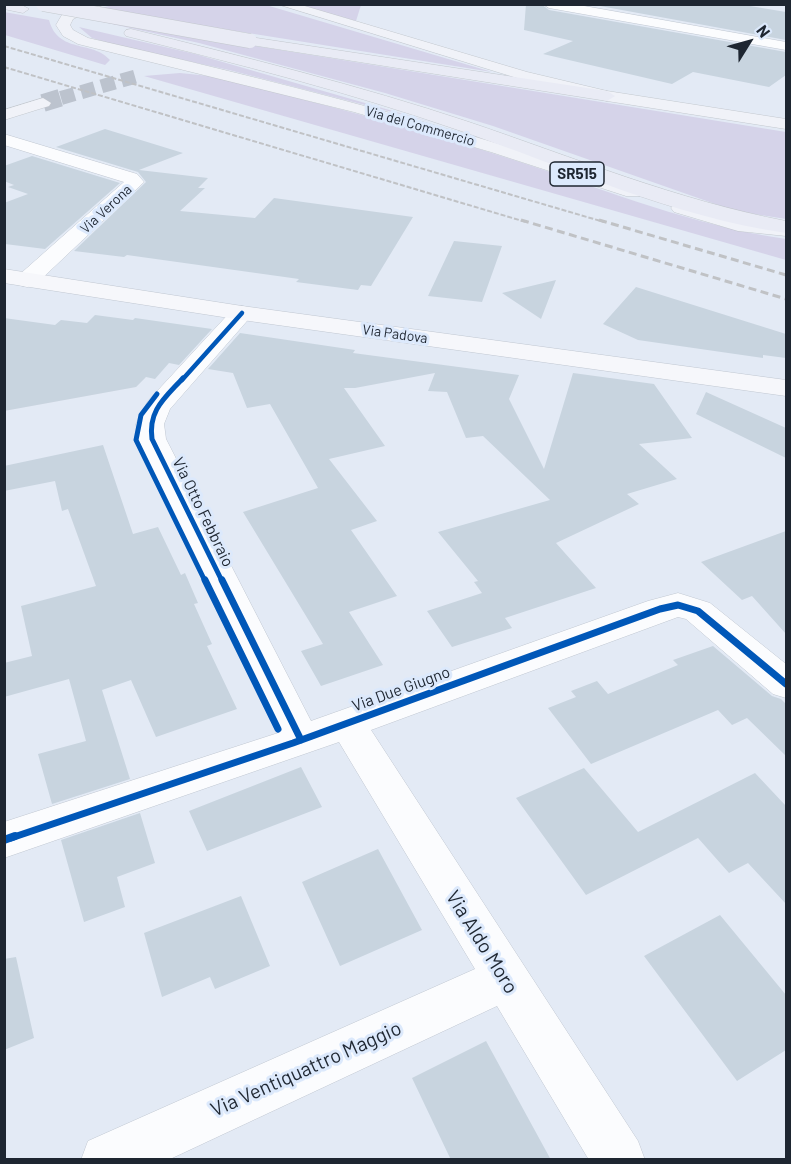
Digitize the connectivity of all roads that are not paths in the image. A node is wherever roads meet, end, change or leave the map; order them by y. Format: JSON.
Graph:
{"nodes":[{"id":1,"x":44,"y":4,"type":"edge"},
{"id":2,"x":99,"y":4,"type":"edge"},
{"id":3,"x":283,"y":4,"type":"edge"},
{"id":4,"x":549,"y":4,"type":"edge"},
{"id":5,"x":4,"y":5,"type":"edge"},
{"id":6,"x":363,"y":15,"type":"dead end"},
{"id":7,"x":386,"y":35,"type":"junction"},
{"id":8,"x":83,"y":41,"type":"junction"},
{"id":9,"x":786,"y":46,"type":"edge"},
{"id":10,"x":120,"y":65,"type":"dead end"},
{"id":11,"x":157,"y":73,"type":"tunnel mouth"},
{"id":12,"x":234,"y":77,"type":"junction"},
{"id":13,"x":607,"y":96,"type":"junction"},
{"id":14,"x":26,"y":97,"type":"tunnel mouth"},
{"id":15,"x":43,"y":103,"type":"tunnel mouth"},
{"id":16,"x":4,"y":104,"type":"edge"},
{"id":17,"x":4,"y":115,"type":"edge"},
{"id":18,"x":786,"y":124,"type":"edge"},
{"id":19,"x":4,"y":139,"type":"edge"},
{"id":20,"x":786,"y":228,"type":"edge"},
{"id":21,"x":16,"y":278,"type":"edge"},
{"id":22,"x":242,"y":313,"type":"junction"},
{"id":23,"x":786,"y":388,"type":"edge"},
{"id":24,"x":786,"y":684,"type":"edge"},
{"id":25,"x":347,"y":723,"type":"junction"},
{"id":26,"x":301,"y":740,"type":"junction"},
{"id":27,"x":4,"y":840,"type":"edge"},
{"id":28,"x":505,"y":979,"type":"junction"},
{"id":29,"x":107,"y":1160,"type":"edge"},
{"id":30,"x":619,"y":1160,"type":"edge"}],
"edges":[{"from":1,"to":13,"type":"highway","bridge":true},
{"from":2,"to":8,"type":"main road"},
{"from":3,"to":7,"type":"main road"},
{"from":4,"to":9,"type":"street"},
{"from":5,"to":20,"type":"highway","name":"Via del Commercio"},
{"from":6,"to":7,"type":"main road"},
{"from":7,"to":13,"type":"main road"},
{"from":8,"to":10,"type":"main road"},
{"from":8,"to":12,"type":"main road","name":"Via del Commercio","number":"SR515"},
{"from":11,"to":12,"type":"main road","number":"SR515"},
{"from":12,"to":20,"type":"main road","name":"Via del Commercio","number":"SR515"},
{"from":13,"to":18,"type":"main road"},
{"from":14,"to":16,"type":"main road"},
{"from":15,"to":17,"type":"main road"},
{"from":19,"to":21,"type":"street","name":"Via Verona"},
{"from":21,"to":22,"type":"street","name":"Via Padova"},
{"from":22,"to":23,"type":"street","name":"Via Padova"},
{"from":22,"to":26,"type":"street","name":"Via Otto Febbraio"},
{"from":24,"to":25,"type":"street","name":"Via Due Giugno"},
{"from":25,"to":26,"type":"street","name":"Via Due Giugno"},
{"from":25,"to":28,"type":"street","name":"Via Aldo Moro"},
{"from":26,"to":27,"type":"street","name":"Via Due Giugno"},
{"from":28,"to":29,"type":"street","name":"Via Ventiquattro Maggio"},
{"from":28,"to":30,"type":"street","name":"Via Aldo Moro"}]}
